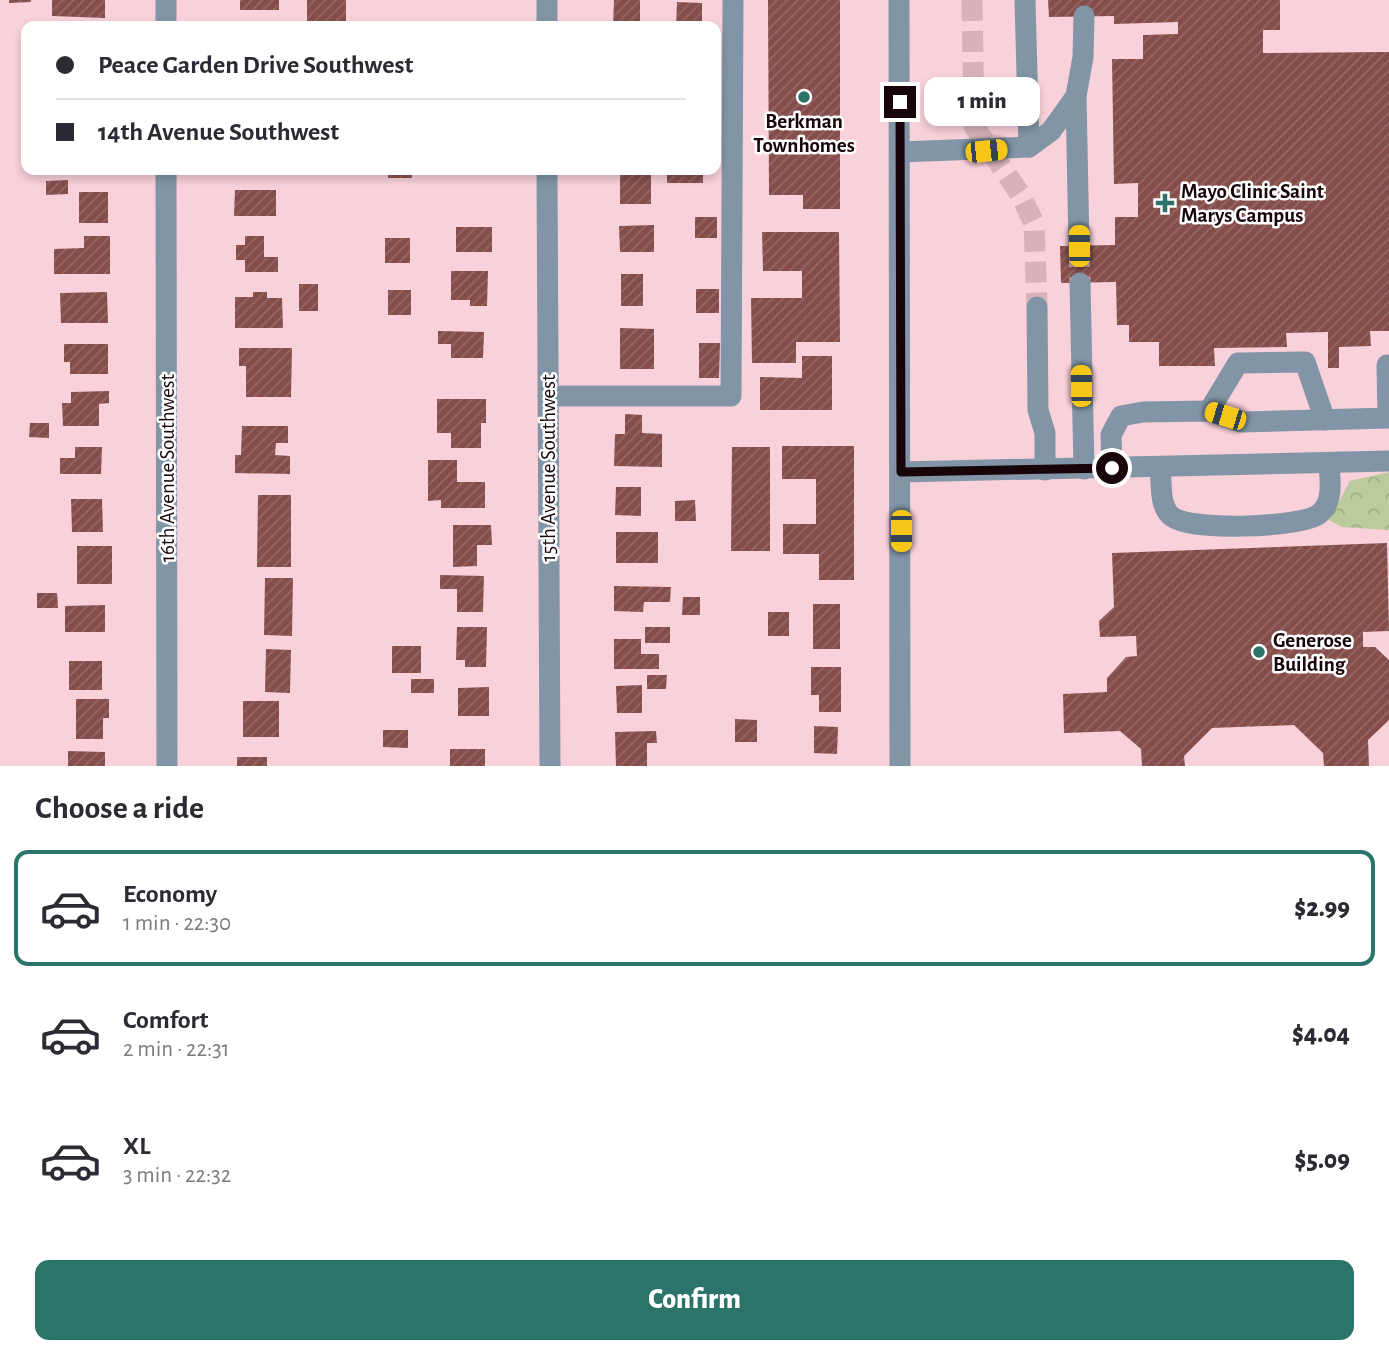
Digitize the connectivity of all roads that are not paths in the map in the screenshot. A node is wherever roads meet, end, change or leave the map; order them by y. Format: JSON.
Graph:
{"nodes":[{"id":1,"x":166,"y":0,"type":"edge"},
{"id":2,"x":547,"y":0,"type":"edge"},
{"id":3,"x":733,"y":0,"type":"edge"},
{"id":4,"x":899,"y":0,"type":"edge"},
{"id":5,"x":1025,"y":0,"type":"edge"},
{"id":6,"x":1084,"y":16,"type":"dead end"},
{"id":7,"x":166,"y":21,"type":"edge"},
{"id":8,"x":547,"y":21,"type":"edge"},
{"id":9,"x":1076,"y":96,"type":"junction"},
{"id":10,"x":1029,"y":147,"type":"junction"},
{"id":11,"x":900,"y":152,"type":"junction"},
{"id":12,"x":166,"y":175,"type":"edge"},
{"id":13,"x":547,"y":175,"type":"edge"},
{"id":14,"x":1079,"y":246,"type":"tunnel mouth"},
{"id":15,"x":1080,"y":283,"type":"tunnel mouth"},
{"id":16,"x":1037,"y":307,"type":"tunnel mouth"},
{"id":17,"x":1387,"y":365,"type":"dead end"},
{"id":18,"x":548,"y":396,"type":"junction"},
{"id":19,"x":1209,"y":411,"type":"junction"},
{"id":20,"x":1325,"y":420,"type":"junction"},
{"id":21,"x":1389,"y":461,"type":"edge"},
{"id":22,"x":1329,"y":464,"type":"junction"},
{"id":23,"x":1112,"y":468,"type":"junction"},
{"id":24,"x":1160,"y":468,"type":"junction"},
{"id":25,"x":1084,"y":469,"type":"junction"},
{"id":26,"x":1039,"y":470,"type":"junction"},
{"id":27,"x":901,"y":472,"type":"junction"},
{"id":28,"x":167,"y":766,"type":"edge"},
{"id":29,"x":550,"y":766,"type":"edge"},
{"id":30,"x":900,"y":766,"type":"edge"}],
"edges":[{"from":1,"to":7,"type":"street"},
{"from":2,"to":8,"type":"street"},
{"from":3,"to":18,"type":"street"},
{"from":4,"to":11,"type":"street"},
{"from":5,"to":10,"type":"street"},
{"from":6,"to":9,"type":"street"},
{"from":9,"to":10,"type":"street"},
{"from":9,"to":14,"type":"street"},
{"from":10,"to":11,"type":"street"},
{"from":11,"to":27,"type":"street"},
{"from":12,"to":28,"type":"street","name":"16th Avenue Southwest"},
{"from":13,"to":18,"type":"street","name":"15th Avenue Southwest"},
{"from":15,"to":25,"type":"street"},
{"from":16,"to":26,"type":"street"},
{"from":17,"to":20,"type":"street"},
{"from":18,"to":29,"type":"street","name":"15th Avenue Southwest"},
{"from":19,"to":20,"type":"street"},
{"from":19,"to":20,"type":"street"},
{"from":19,"to":23,"type":"street"},
{"from":21,"to":22,"type":"street"},
{"from":22,"to":24,"type":"street"},
{"from":22,"to":24,"type":"street"},
{"from":23,"to":24,"type":"street"},
{"from":23,"to":25,"type":"street"},
{"from":25,"to":26,"type":"street"},
{"from":26,"to":27,"type":"street"},
{"from":27,"to":30,"type":"street"}]}
